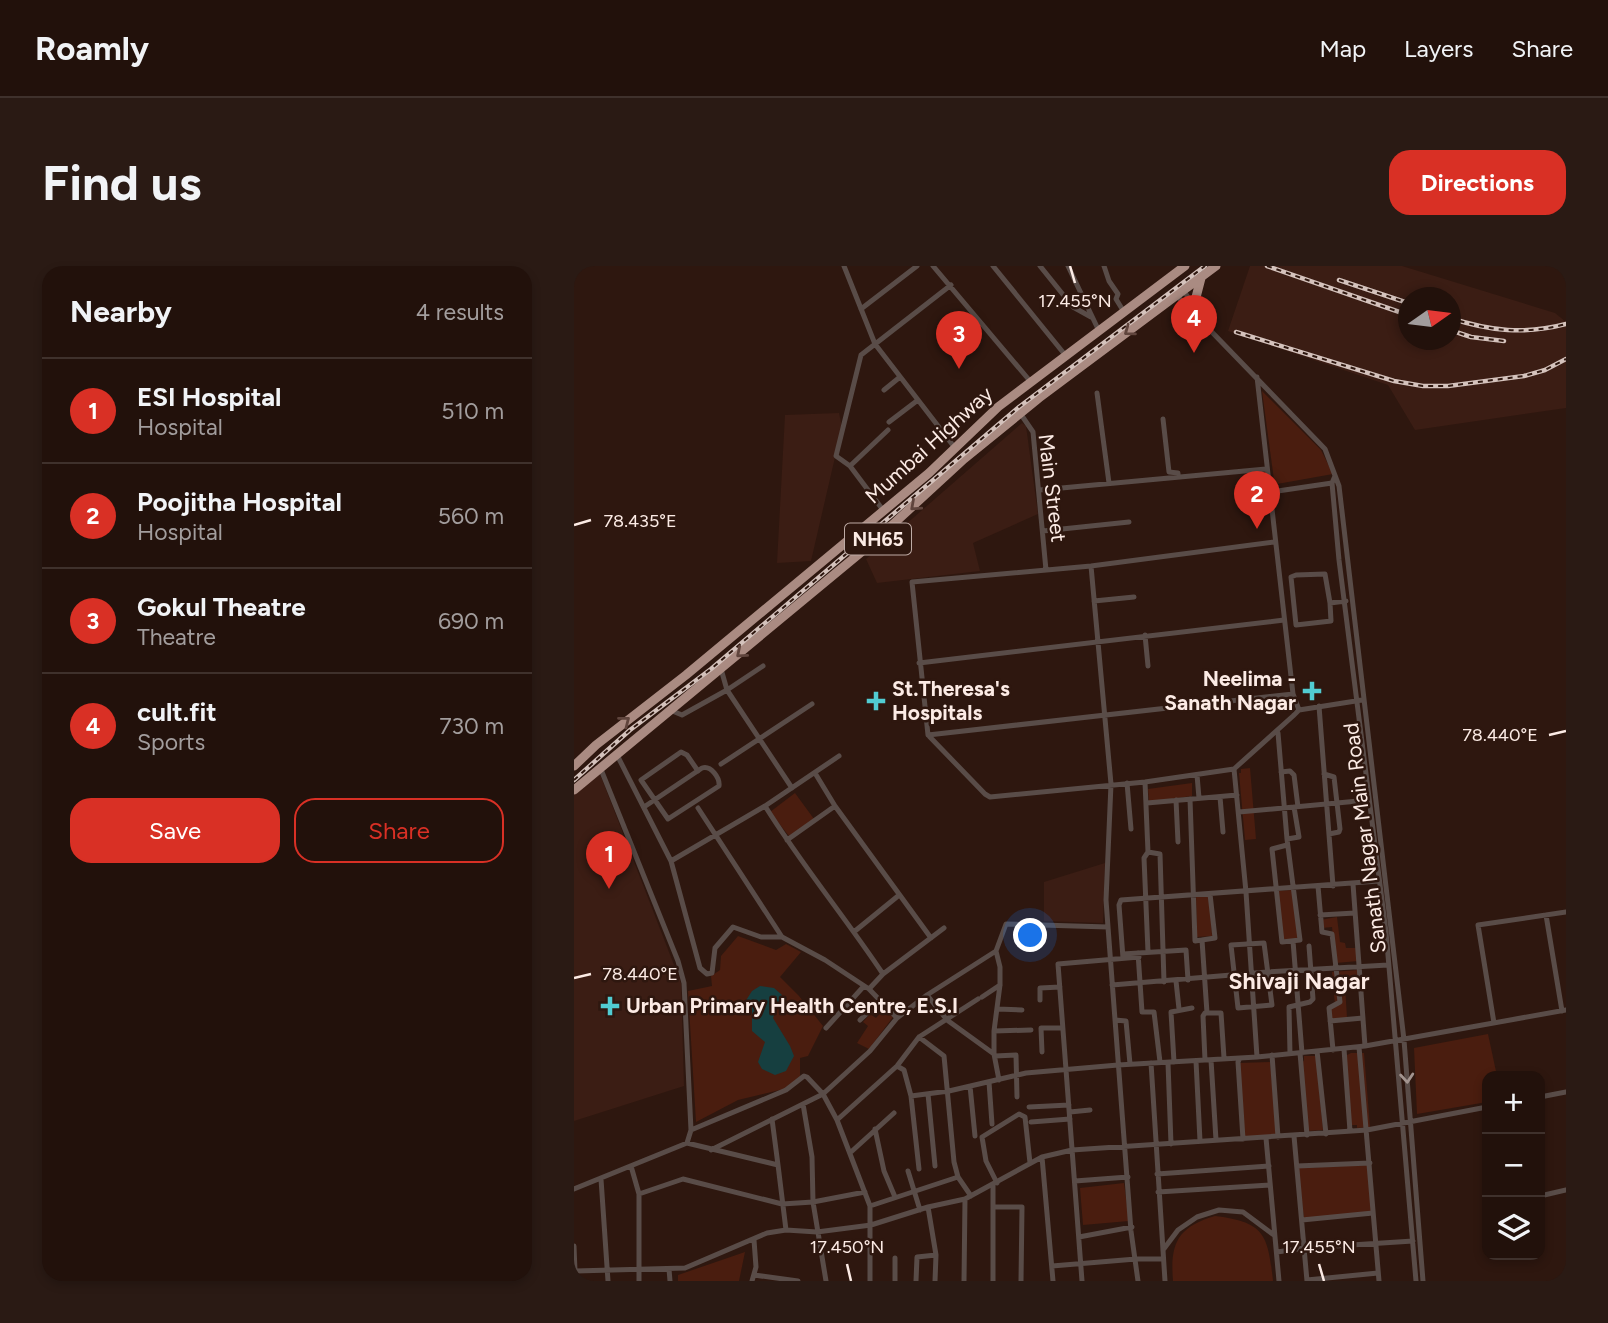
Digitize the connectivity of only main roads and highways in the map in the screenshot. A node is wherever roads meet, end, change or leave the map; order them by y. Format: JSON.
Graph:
{"nodes":[{"id":1,"x":1185,"y":266,"type":"edge"},
{"id":2,"x":1216,"y":266,"type":"edge"},
{"id":3,"x":1171,"y":271,"type":"edge"},
{"id":4,"x":1201,"y":278,"type":"junction"},
{"id":5,"x":1194,"y":305,"type":"road end"},
{"id":6,"x":929,"y":473,"type":"junction"},
{"id":7,"x":939,"y":484,"type":"junction"},
{"id":8,"x":778,"y":599,"type":"junction"},
{"id":9,"x":790,"y":612,"type":"junction"},
{"id":10,"x":574,"y":766,"type":"edge"},
{"id":11,"x":574,"y":790,"type":"edge"}],
"edges":[{"from":1,"to":3,"type":"highway","name":"Mumbai Highway","number":"NH65"},
{"from":2,"to":4,"type":"highway","number":"NH65"},
{"from":3,"to":6,"type":"highway","name":"Mumbai Highway","number":"NH65"},
{"from":4,"to":5,"type":"highway"},
{"from":4,"to":7,"type":"highway","name":"Mumbai Highway","number":"NH65","one_way":true},
{"from":6,"to":7,"type":"highway"},
{"from":6,"to":8,"type":"highway","name":"Mumbai Highway","number":"NH65"},
{"from":7,"to":9,"type":"highway","name":"Mumbai Highway","number":"NH65","one_way":true},
{"from":8,"to":9,"type":"highway"},
{"from":10,"to":8,"type":"highway","name":"Mumbai Highway","number":"NH65","one_way":true},
{"from":9,"to":11,"type":"highway","name":"Mumbai Highway","number":"NH65","one_way":true}]}
